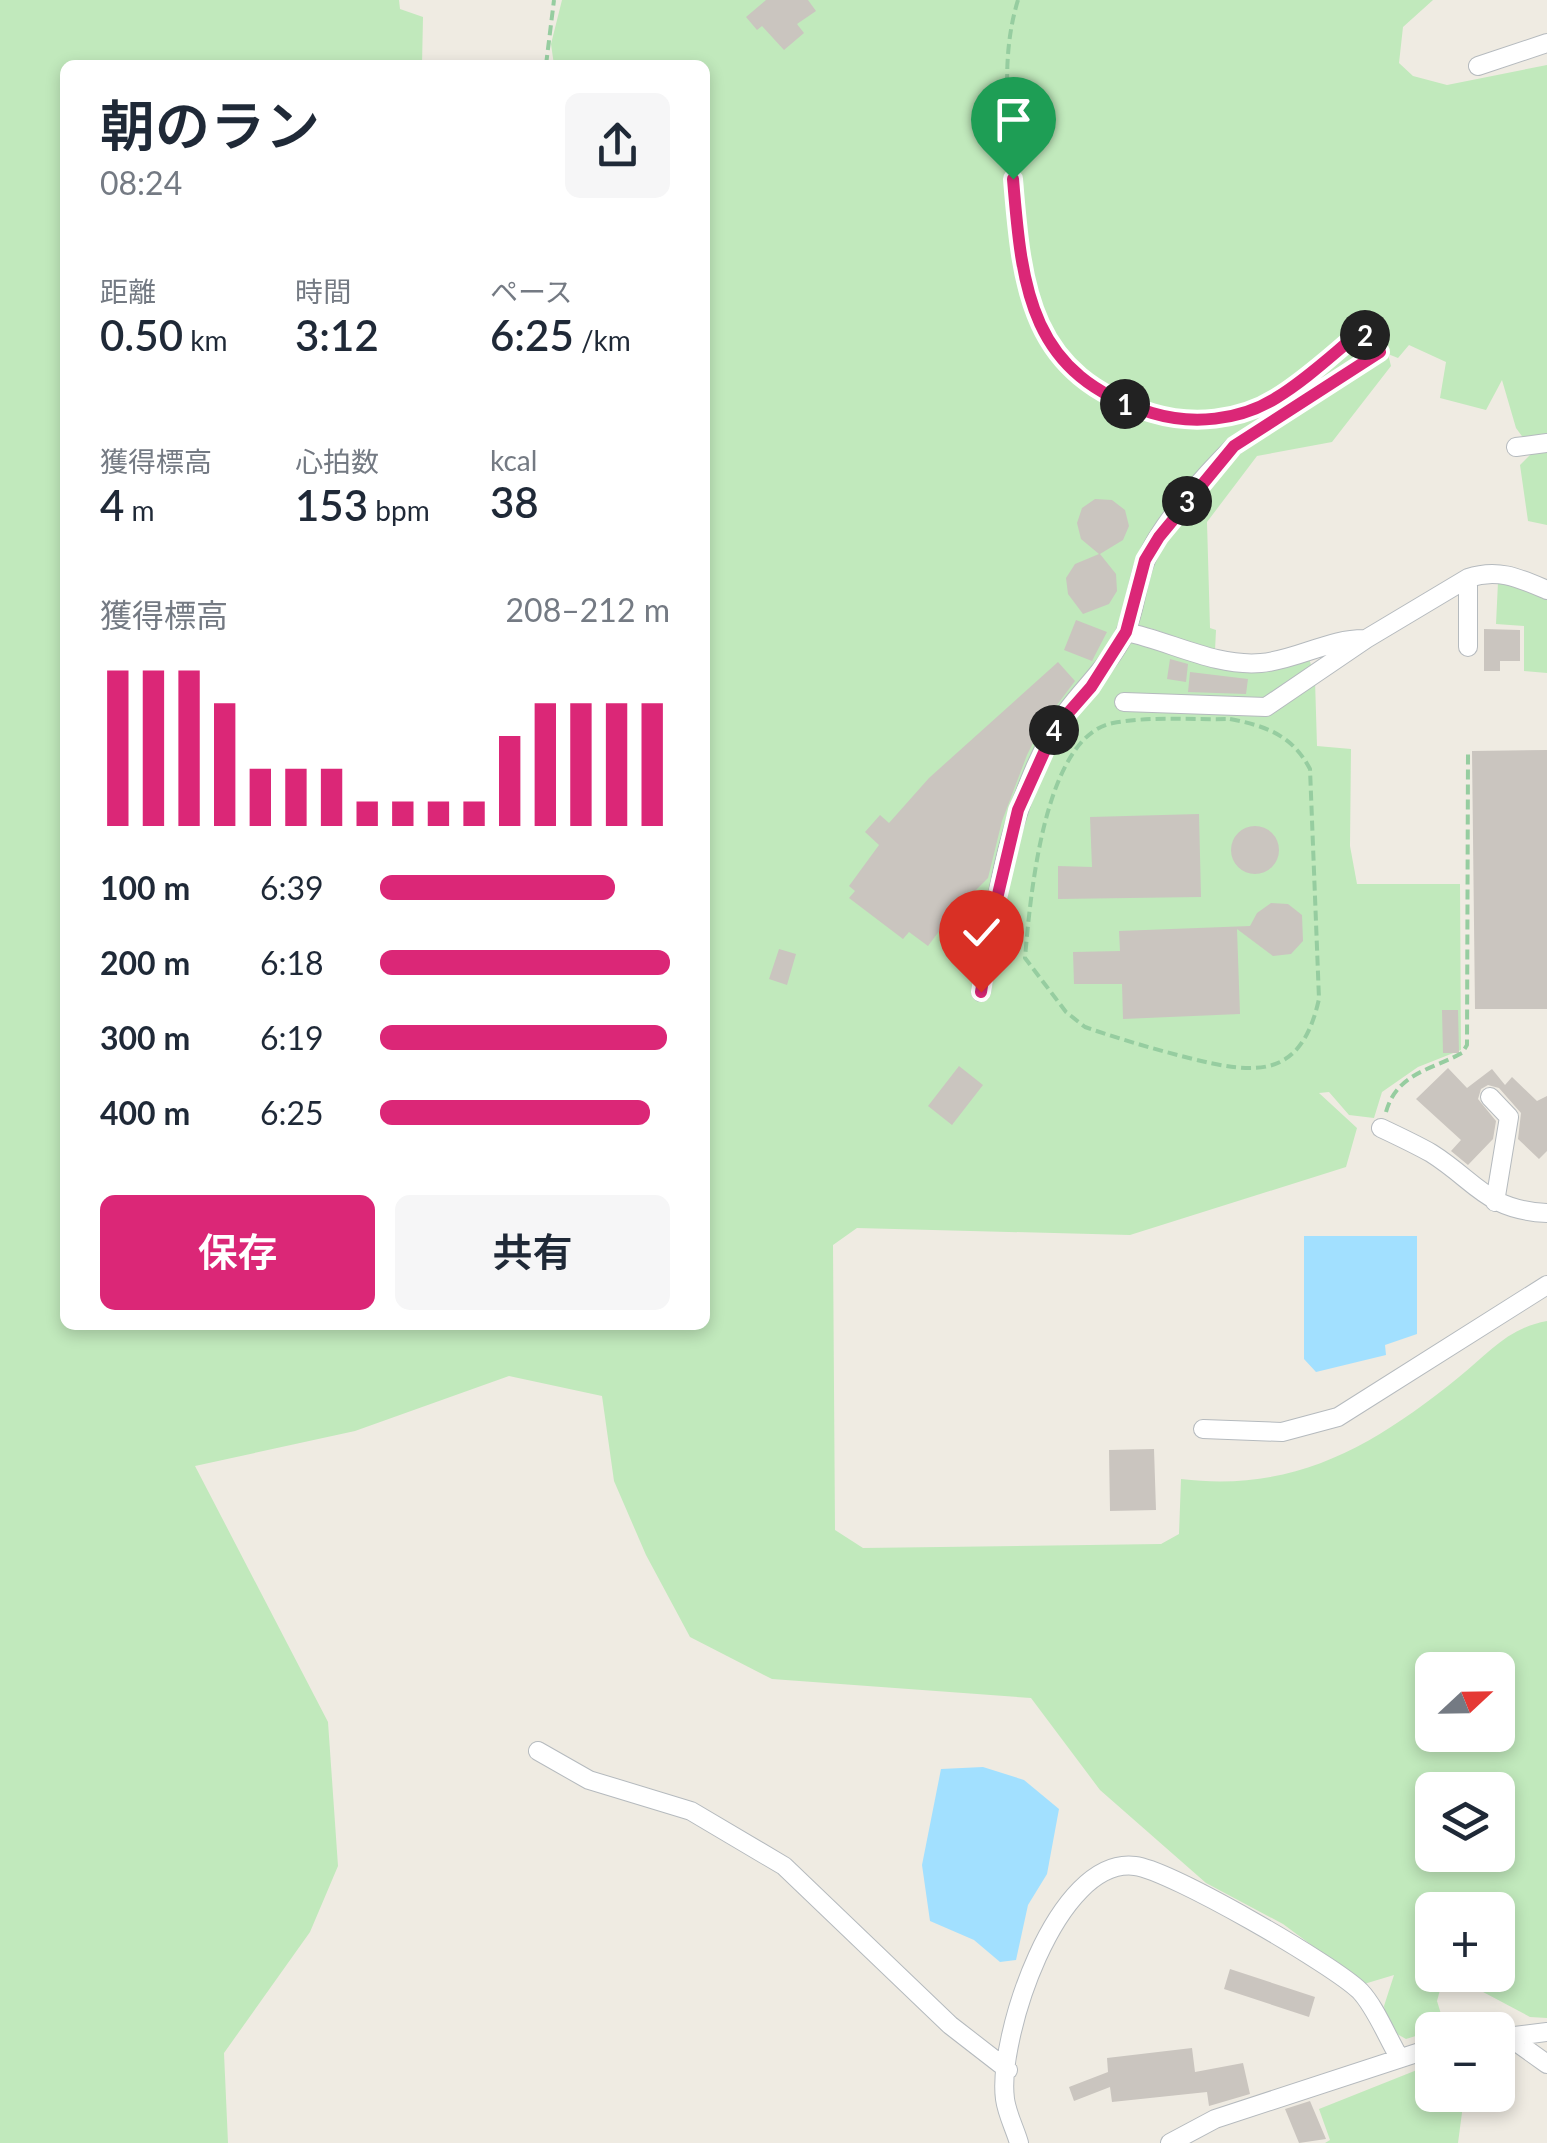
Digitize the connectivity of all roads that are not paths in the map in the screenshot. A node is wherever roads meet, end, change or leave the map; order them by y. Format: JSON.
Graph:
{"nodes":[{"id":1,"x":1547,"y":43,"type":"edge"},
{"id":2,"x":1478,"y":66,"type":"dead end"},
{"id":3,"x":1547,"y":443,"type":"edge"},
{"id":4,"x":1234,"y":446,"type":"road end"},
{"id":5,"x":1516,"y":446,"type":"dead end"},
{"id":6,"x":1468,"y":578,"type":"junction"},
{"id":7,"x":1547,"y":590,"type":"edge"},
{"id":8,"x":1126,"y":632,"type":"junction"},
{"id":9,"x":1366,"y":639,"type":"junction"},
{"id":10,"x":1468,"y":647,"type":"dead end"},
{"id":11,"x":1124,"y":702,"type":"dead end"},
{"id":12,"x":981,"y":992,"type":"dead end"},
{"id":13,"x":1490,"y":1097,"type":"dead end"},
{"id":14,"x":1382,"y":1128,"type":"road end"},
{"id":15,"x":1495,"y":1202,"type":"junction"},
{"id":16,"x":1547,"y":1213,"type":"edge"},
{"id":17,"x":1547,"y":1286,"type":"edge"},
{"id":18,"x":1204,"y":1429,"type":"dead end"},
{"id":19,"x":538,"y":1752,"type":"dead end"},
{"id":20,"x":1547,"y":2032,"type":"edge"},
{"id":21,"x":1515,"y":2037,"type":"edge"},
{"id":22,"x":1515,"y":2044,"type":"edge"},
{"id":23,"x":1415,"y":2053,"type":"edge"},
{"id":24,"x":1399,"y":2057,"type":"junction"},
{"id":25,"x":1547,"y":2064,"type":"edge"},
{"id":26,"x":1008,"y":2070,"type":"junction"},
{"id":27,"x":1172,"y":2142,"type":"edge"},
{"id":28,"x":1019,"y":2143,"type":"edge"}],
"edges":[{"from":1,"to":2,"type":"lane"},
{"from":3,"to":5,"type":"lane"},
{"from":4,"to":8,"type":"lane"},
{"from":6,"to":7,"type":"lane"},
{"from":6,"to":9,"type":"lane"},
{"from":6,"to":10,"type":"lane"},
{"from":8,"to":9,"type":"lane"},
{"from":8,"to":12,"type":"lane"},
{"from":9,"to":11,"type":"lane"},
{"from":13,"to":15,"type":"lane"},
{"from":14,"to":15,"type":"lane"},
{"from":15,"to":16,"type":"lane"},
{"from":17,"to":18,"type":"lane"},
{"from":19,"to":26,"type":"lane"},
{"from":20,"to":21,"type":"lane"},
{"from":22,"to":25,"type":"lane"},
{"from":23,"to":24,"type":"lane"},
{"from":24,"to":26,"type":"lane"},
{"from":24,"to":27,"type":"lane"},
{"from":26,"to":28,"type":"lane"}]}
